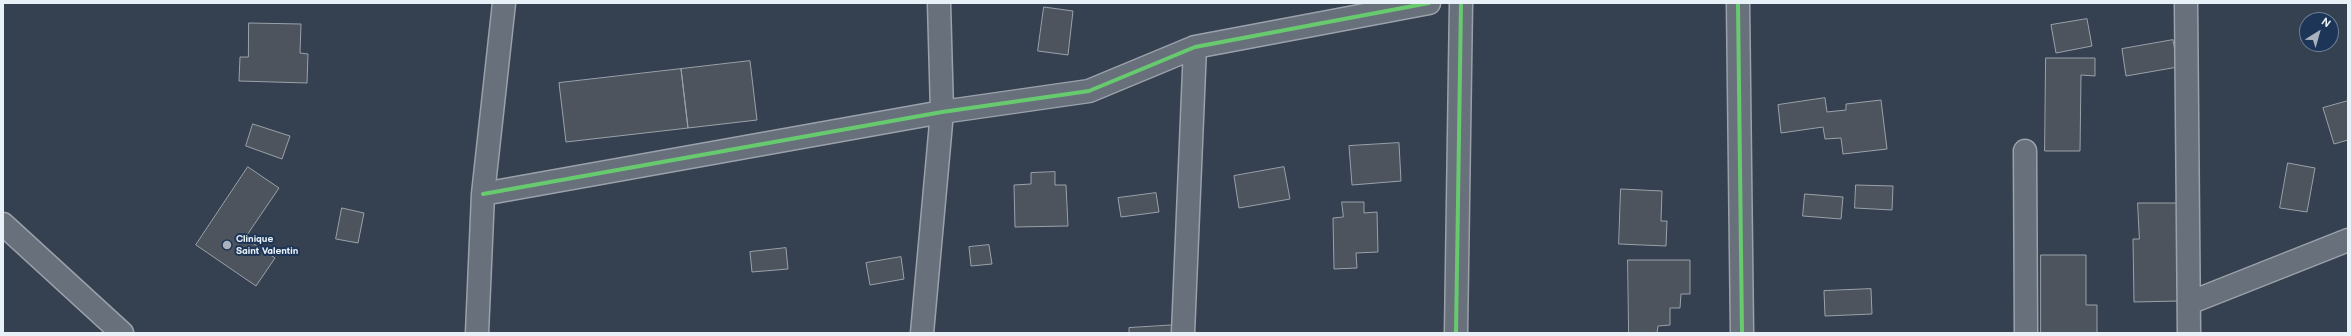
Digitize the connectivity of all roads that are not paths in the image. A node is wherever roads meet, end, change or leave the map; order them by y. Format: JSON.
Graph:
{"nodes":[{"id":1,"x":504,"y":3,"type":"edge"},
{"id":2,"x":939,"y":3,"type":"edge"},
{"id":3,"x":1429,"y":3,"type":"edge"},
{"id":4,"x":1461,"y":3,"type":"edge"},
{"id":5,"x":1738,"y":3,"type":"edge"},
{"id":6,"x":2186,"y":3,"type":"edge"},
{"id":7,"x":1195,"y":47,"type":"junction"},
{"id":8,"x":942,"y":112,"type":"junction"},
{"id":9,"x":2025,"y":150,"type":"dead end"},
{"id":10,"x":482,"y":194,"type":"junction"},
{"id":11,"x":3,"y":224,"type":"edge"},
{"id":12,"x":2348,"y":240,"type":"edge"},
{"id":13,"x":2189,"y":303,"type":"junction"},
{"id":14,"x":122,"y":333,"type":"edge"},
{"id":15,"x":477,"y":333,"type":"edge"},
{"id":16,"x":922,"y":333,"type":"edge"},
{"id":17,"x":1183,"y":333,"type":"edge"},
{"id":18,"x":1456,"y":333,"type":"edge"},
{"id":19,"x":1742,"y":333,"type":"edge"},
{"id":20,"x":2026,"y":333,"type":"edge"},
{"id":21,"x":2189,"y":333,"type":"edge"}],
"edges":[{"from":1,"to":10,"type":"street"},
{"from":2,"to":8,"type":"street"},
{"from":3,"to":7,"type":"street"},
{"from":4,"to":18,"type":"street"},
{"from":5,"to":19,"type":"street"},
{"from":6,"to":13,"type":"street"},
{"from":7,"to":8,"type":"street"},
{"from":7,"to":17,"type":"street"},
{"from":8,"to":10,"type":"street"},
{"from":8,"to":16,"type":"street"},
{"from":9,"to":20,"type":"street"},
{"from":10,"to":15,"type":"street"},
{"from":11,"to":14,"type":"street"},
{"from":12,"to":13,"type":"street"},
{"from":13,"to":21,"type":"street"}]}
